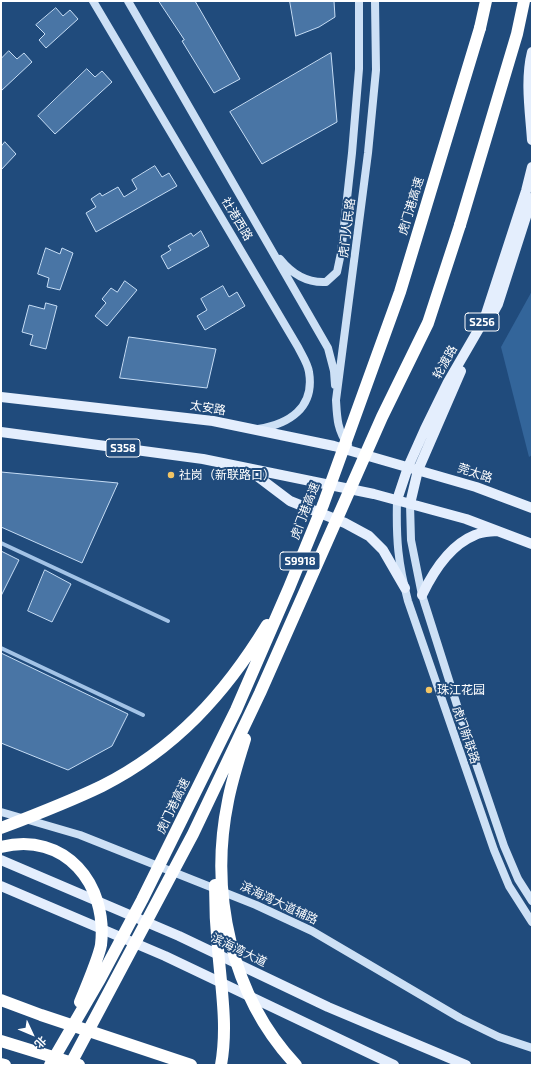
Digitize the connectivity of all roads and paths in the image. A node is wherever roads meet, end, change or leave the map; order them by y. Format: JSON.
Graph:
{"nodes":[{"id":1,"x":93,"y":1,"type":"edge"},
{"id":2,"x":128,"y":1,"type":"edge"},
{"id":3,"x":359,"y":1,"type":"edge"},
{"id":4,"x":375,"y":1,"type":"edge"},
{"id":5,"x":486,"y":1,"type":"edge"},
{"id":6,"x":524,"y":1,"type":"edge"},
{"id":7,"x":532,"y":52,"type":"edge"},
{"id":8,"x":532,"y":140,"type":"edge"},
{"id":9,"x":532,"y":167,"type":"edge"},
{"id":10,"x":532,"y":198,"type":"edge"},
{"id":11,"x":269,"y":247,"type":"junction"},
{"id":12,"x":1,"y":397,"type":"edge"},
{"id":13,"x":336,"y":400,"type":"junction"},
{"id":14,"x":254,"y":429,"type":"junction"},
{"id":15,"x":1,"y":432,"type":"edge"},
{"id":16,"x":354,"y":452,"type":"junction"},
{"id":17,"x":244,"y":467,"type":"junction"},
{"id":18,"x":413,"y":469,"type":"junction"},
{"id":19,"x":397,"y":500,"type":"junction"},
{"id":20,"x":410,"y":504,"type":"junction"},
{"id":21,"x":532,"y":508,"type":"edge"},
{"id":22,"x":496,"y":531,"type":"junction"},
{"id":23,"x":1,"y":543,"type":"edge"},
{"id":24,"x":532,"y":544,"type":"edge"},
{"id":25,"x":289,"y":588,"type":"junction"},
{"id":26,"x":404,"y":588,"type":"junction"},
{"id":27,"x":422,"y":595,"type":"junction"},
{"id":28,"x":168,"y":621,"type":"dead end"},
{"id":29,"x":1,"y":648,"type":"edge"},
{"id":30,"x":260,"y":693,"type":"junction"},
{"id":31,"x":143,"y":715,"type":"dead end"},
{"id":32,"x":228,"y":802,"type":"junction"},
{"id":33,"x":1,"y":812,"type":"edge"},
{"id":34,"x":1,"y":828,"type":"edge"},
{"id":35,"x":1,"y":847,"type":"edge"},
{"id":36,"x":1,"y":860,"type":"edge"},
{"id":37,"x":1,"y":886,"type":"edge"},
{"id":38,"x":532,"y":901,"type":"edge"},
{"id":39,"x":532,"y":922,"type":"edge"},
{"id":40,"x":1,"y":1000,"type":"edge"},
{"id":41,"x":1,"y":1041,"type":"edge"},
{"id":42,"x":532,"y":1048,"type":"edge"},
{"id":43,"x":59,"y":1049,"type":"junction"},
{"id":44,"x":1,"y":1064,"type":"edge"},
{"id":45,"x":5,"y":1065,"type":"edge"},
{"id":46,"x":50,"y":1065,"type":"edge"},
{"id":47,"x":70,"y":1065,"type":"edge"},
{"id":48,"x":79,"y":1065,"type":"edge"},
{"id":49,"x":190,"y":1065,"type":"edge"},
{"id":50,"x":221,"y":1065,"type":"edge"},
{"id":51,"x":296,"y":1065,"type":"edge"},
{"id":52,"x":394,"y":1065,"type":"edge"},
{"id":53,"x":466,"y":1065,"type":"edge"}],
"edges":[{"from":1,"to":14,"type":"street","name":"社港西路"},
{"from":2,"to":11,"type":"street","name":"社港西路"},
{"from":3,"to":11,"type":"street","name":"虎门人民路"},
{"from":4,"to":13,"type":"street","name":"虎门人民路"},
{"from":5,"to":25,"type":"highway","name":"虎门港高速","number":"S9918","bridge":true},
{"from":6,"to":30,"type":"highway","number":"S9918","bridge":true},
{"from":7,"to":8,"type":"main road"},
{"from":9,"to":18,"type":"main road","name":"轮渡路","number":"S256"},
{"from":10,"to":18,"type":"main road","name":"轮渡路","number":"S256"},
{"from":11,"to":13,"type":"street","name":"社港西路"},
{"from":12,"to":14,"type":"main road","name":"太安路"},
{"from":13,"to":16,"type":"street","name":"虎门人民路"},
{"from":14,"to":16,"type":"main road","name":"太安路"},
{"from":15,"to":17,"type":"main road","number":"S358"},
{"from":16,"to":18,"type":"main road","name":"太安路"},
{"from":17,"to":19,"type":"main road","number":"S358"},
{"from":17,"to":26,"type":"main road"},
{"from":18,"to":19,"type":"main road","name":"轮渡路","number":"S256"},
{"from":18,"to":20,"type":"main road","name":"轮渡路","number":"S256"},
{"from":18,"to":21,"type":"main road","name":"莞太路"},
{"from":19,"to":20,"type":"main road"},
{"from":19,"to":26,"type":"street","name":"虎门新联路","number":"S256"},
{"from":20,"to":22,"type":"main road"},
{"from":20,"to":27,"type":"street","name":"虎门新联路","number":"S256"},
{"from":22,"to":24,"type":"main road"},
{"from":22,"to":27,"type":"main road"},
{"from":23,"to":28,"type":"street"},
{"from":25,"to":34,"type":"highway","bridge":true},
{"from":25,"to":43,"type":"highway","name":"虎门港高速","number":"S9918","bridge":true},
{"from":26,"to":39,"type":"street","name":"虎门新联路"},
{"from":27,"to":38,"type":"street","name":"虎门新联路"},
{"from":29,"to":31,"type":"street"},
{"from":30,"to":32,"type":"highway","bridge":true},
{"from":30,"to":47,"type":"highway","number":"S9918","bridge":true},
{"from":32,"to":50,"type":"highway","bridge":true},
{"from":32,"to":51,"type":"highway","bridge":true},
{"from":33,"to":42,"type":"street","name":"滨海湾大道辅路"},
{"from":35,"to":43,"type":"highway","bridge":true},
{"from":36,"to":53,"type":"main road","name":"滨海湾大道","bridge":true},
{"from":37,"to":52,"type":"main road","bridge":true},
{"from":40,"to":49,"type":"highway"},
{"from":41,"to":48,"type":"highway"},
{"from":43,"to":46,"type":"highway","name":"虎门港高速","number":"S9918","bridge":true},
{"from":44,"to":45,"type":"highway"}]}
